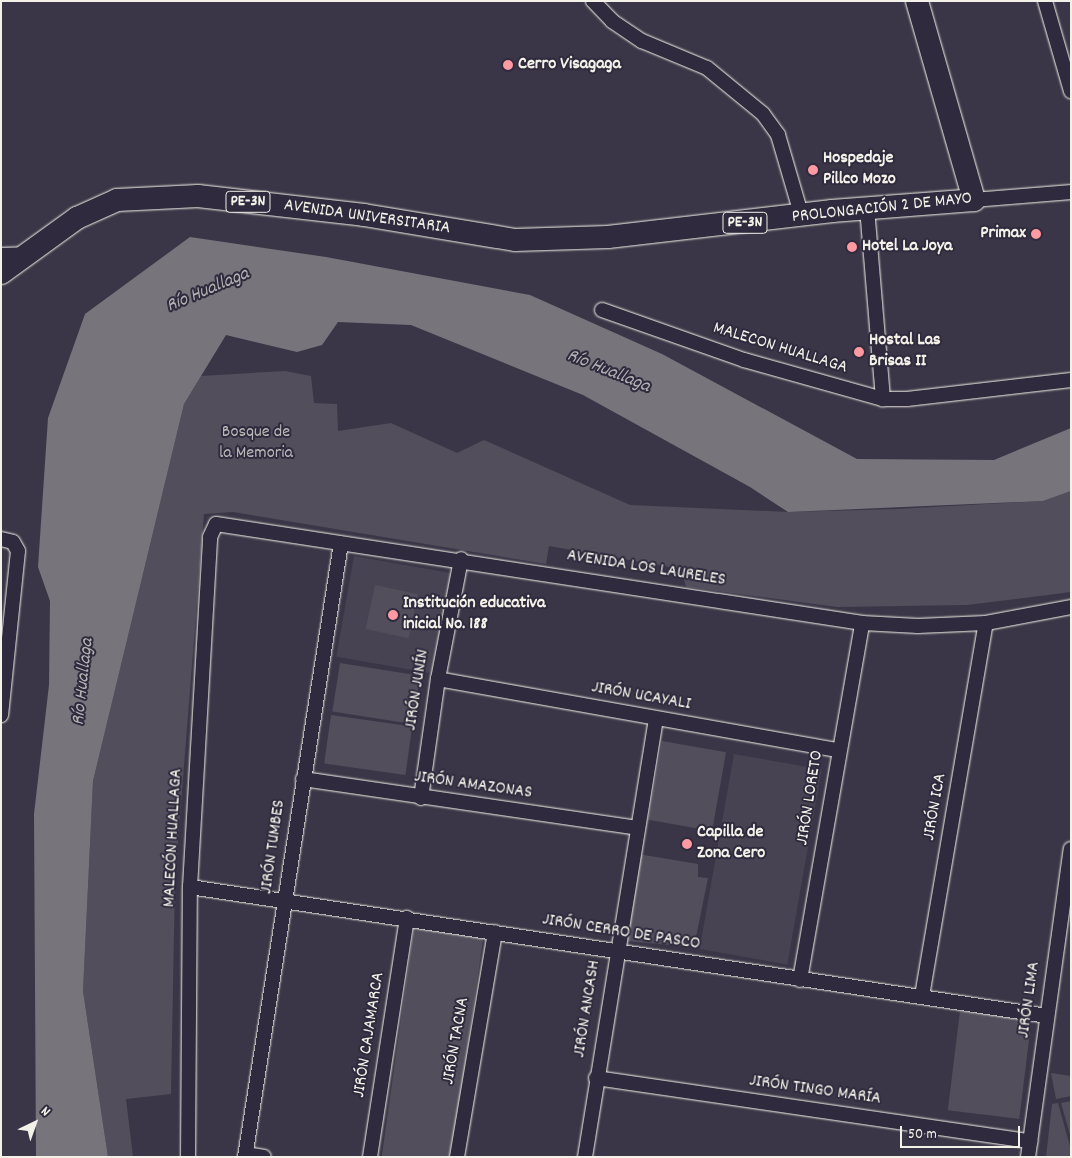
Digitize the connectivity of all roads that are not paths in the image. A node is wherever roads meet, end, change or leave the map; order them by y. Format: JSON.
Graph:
{"nodes":[{"id":1,"x":593,"y":1,"type":"edge"},
{"id":2,"x":917,"y":1,"type":"edge"},
{"id":3,"x":1045,"y":1,"type":"edge"},
{"id":4,"x":1071,"y":91,"type":"edge"},
{"id":5,"x":1071,"y":192,"type":"edge"},
{"id":6,"x":974,"y":200,"type":"junction"},
{"id":7,"x":867,"y":208,"type":"junction"},
{"id":8,"x":802,"y":217,"type":"junction"},
{"id":9,"x":515,"y":240,"type":"joint"},
{"id":10,"x":1,"y":254,"type":"edge"},
{"id":11,"x":26,"y":254,"type":"junction"},
{"id":12,"x":1,"y":273,"type":"edge"},
{"id":13,"x":602,"y":310,"type":"dead end"},
{"id":14,"x":1071,"y":380,"type":"edge"},
{"id":15,"x":883,"y":399,"type":"junction"},
{"id":16,"x":216,"y":524,"type":"joint"},
{"id":17,"x":1,"y":540,"type":"edge"},
{"id":18,"x":341,"y":544,"type":"junction"},
{"id":19,"x":461,"y":559,"type":"junction"},
{"id":20,"x":1071,"y":607,"type":"edge"},
{"id":21,"x":862,"y":622,"type":"junction"},
{"id":22,"x":986,"y":623,"type":"junction"},
{"id":23,"x":3,"y":651,"type":"edge"},
{"id":24,"x":438,"y":679,"type":"junction"},
{"id":25,"x":1,"y":715,"type":"edge"},
{"id":26,"x":656,"y":719,"type":"junction"},
{"id":27,"x":838,"y":750,"type":"junction"},
{"id":28,"x":303,"y":779,"type":"junction"},
{"id":29,"x":420,"y":798,"type":"junction"},
{"id":30,"x":637,"y":828,"type":"junction"},
{"id":31,"x":1071,"y":848,"type":"edge"},
{"id":32,"x":190,"y":887,"type":"junction"},
{"id":33,"x":1068,"y":887,"type":"edge"},
{"id":34,"x":286,"y":900,"type":"junction"},
{"id":35,"x":406,"y":918,"type":"junction"},
{"id":36,"x":495,"y":932,"type":"junction"},
{"id":37,"x":616,"y":951,"type":"junction"},
{"id":38,"x":800,"y":980,"type":"junction"},
{"id":39,"x":922,"y":996,"type":"junction"},
{"id":40,"x":1047,"y":1016,"type":"junction"},
{"id":41,"x":596,"y":1078,"type":"junction"},
{"id":42,"x":1030,"y":1141,"type":"junction"},
{"id":43,"x":246,"y":1155,"type":"edge"},
{"id":44,"x":188,"y":1157,"type":"edge"},
{"id":45,"x":264,"y":1157,"type":"edge"},
{"id":46,"x":370,"y":1157,"type":"edge"},
{"id":47,"x":457,"y":1157,"type":"edge"},
{"id":48,"x":585,"y":1157,"type":"edge"},
{"id":49,"x":1028,"y":1157,"type":"edge"}],
"edges":[{"from":1,"to":8,"type":"street"},
{"from":2,"to":6,"type":"highway"},
{"from":3,"to":4,"type":"street"},
{"from":5,"to":6,"type":"street","name":"PROLONGACIÓN 2 DE MAYO","number":"PE-3N"},
{"from":6,"to":7,"type":"highway","name":"PROLONGACIÓN 2 DE MAYO","number":"PE-3N"},
{"from":7,"to":8,"type":"highway","name":"PROLONGACIÓN 2 DE MAYO","number":"PE-3N"},
{"from":7,"to":15,"type":"street"},
{"from":8,"to":9,"type":"highway","name":"PROLONGACIÓN 2 DE MAYO","number":"PE-3N"},
{"from":9,"to":11,"type":"highway","name":"AVENIDA UNIVERSITARIA","number":"PE-3N"},
{"from":10,"to":11,"type":"street"},
{"from":11,"to":12,"type":"highway","name":"AVENIDA UNIVERSITARIA","number":"PE-3N"},
{"from":13,"to":15,"type":"street","name":"MALECON HUALLAGA"},
{"from":14,"to":15,"type":"street","name":"MALECON HUALLAGA"},
{"from":16,"to":18,"type":"street","name":"AVENIDA LOS LAURELES"},
{"from":16,"to":32,"type":"street","name":"MALECÓN HUALLAGA"},
{"from":17,"to":23,"type":"street"},
{"from":18,"to":19,"type":"street","name":"AVENIDA LOS LAURELES"},
{"from":18,"to":28,"type":"street","name":"JIRÓN TUMBES"},
{"from":19,"to":21,"type":"street","name":"AVENIDA LOS LAURELES"},
{"from":19,"to":24,"type":"street","name":"JIRÓN JUNÍN"},
{"from":20,"to":22,"type":"street","name":"AVENIDA LOS LAURELES"},
{"from":21,"to":22,"type":"street","name":"AVENIDA LOS LAURELES"},
{"from":21,"to":27,"type":"street","name":"JIRÓN LORETO"},
{"from":22,"to":39,"type":"street","name":"JIRÓN ICA"},
{"from":23,"to":25,"type":"street"},
{"from":24,"to":26,"type":"street","name":"JIRÓN UCAYALI"},
{"from":24,"to":29,"type":"street","name":"JIRÓN JUNÍN"},
{"from":26,"to":27,"type":"street","name":"JIRÓN UCAYALI"},
{"from":26,"to":30,"type":"street","name":"JIRÓN ANCASH"},
{"from":27,"to":38,"type":"street","name":"JIRÓN LORETO"},
{"from":28,"to":29,"type":"street","name":"JIRÓN AMAZONAS"},
{"from":28,"to":34,"type":"street","name":"JIRÓN TUMBES"},
{"from":29,"to":30,"type":"street","name":"JIRÓN AMAZONAS"},
{"from":30,"to":37,"type":"street","name":"JIRÓN ANCASH"},
{"from":31,"to":33,"type":"street","name":"JIRÓN LIMA"},
{"from":32,"to":34,"type":"street","name":"JIRÓN CERRO DE PASCO"},
{"from":32,"to":44,"type":"street","name":"MALECÓN HUALLAGA"},
{"from":33,"to":40,"type":"street","name":"JIRÓN LIMA"},
{"from":34,"to":35,"type":"street","name":"JIRÓN CERRO DE PASCO"},
{"from":34,"to":43,"type":"street","name":"JIRÓN TUMBES"},
{"from":35,"to":36,"type":"street","name":"JIRÓN CERRO DE PASCO"},
{"from":35,"to":46,"type":"street","name":"JIRÓN CAJAMARCA"},
{"from":36,"to":37,"type":"street","name":"JIRÓN CERRO DE PASCO"},
{"from":36,"to":47,"type":"street","name":"JIRÓN TACNA"},
{"from":37,"to":38,"type":"street","name":"JIRÓN CERRO DE PASCO"},
{"from":37,"to":41,"type":"street","name":"JIRÓN ANCASH"},
{"from":38,"to":39,"type":"street","name":"JIRÓN CERRO DE PASCO"},
{"from":39,"to":40,"type":"street","name":"JIRÓN CERRO DE PASCO"},
{"from":40,"to":42,"type":"street","name":"JIRÓN LIMA"},
{"from":41,"to":42,"type":"street","name":"JIRÓN TINGO MARÍA"},
{"from":41,"to":48,"type":"street","name":"JIRÓN ANCASH"},
{"from":42,"to":49,"type":"street","name":"JIRÓN LIMA"},
{"from":43,"to":45,"type":"street"}]}
